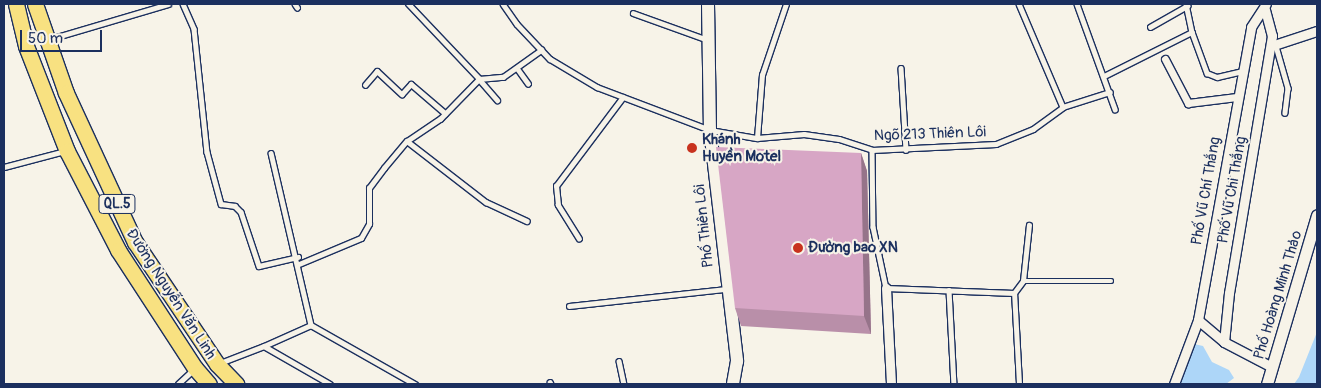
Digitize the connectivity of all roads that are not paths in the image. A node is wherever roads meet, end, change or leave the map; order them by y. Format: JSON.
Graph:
{"nodes":[{"id":1,"x":16,"y":4,"type":"edge"},
{"id":2,"x":35,"y":4,"type":"edge"},
{"id":3,"x":168,"y":4,"type":"edge"},
{"id":4,"x":183,"y":4,"type":"edge"},
{"id":5,"x":408,"y":4,"type":"edge"},
{"id":6,"x":503,"y":4,"type":"edge"},
{"id":7,"x":708,"y":4,"type":"edge"},
{"id":8,"x":786,"y":4,"type":"edge"},
{"id":9,"x":1019,"y":4,"type":"edge"},
{"id":10,"x":1077,"y":4,"type":"edge"},
{"id":11,"x":1187,"y":5,"type":"edge"},
{"id":12,"x":1266,"y":6,"type":"edge"},
{"id":13,"x":633,"y":13,"type":"dead end"},
{"id":14,"x":1150,"y":26,"type":"dead end"},
{"id":15,"x":1317,"y":31,"type":"edge"},
{"id":16,"x":1192,"y":32,"type":"junction"},
{"id":17,"x":46,"y":40,"type":"junction"},
{"id":18,"x":709,"y":40,"type":"junction"},
{"id":19,"x":1273,"y":46,"type":"junction"},
{"id":20,"x":541,"y":50,"type":"junction"},
{"id":21,"x":1165,"y":59,"type":"dead end"},
{"id":22,"x":517,"y":68,"type":"junction"},
{"id":23,"x":901,"y":68,"type":"dead end"},
{"id":24,"x":1242,"y":71,"type":"junction"},
{"id":25,"x":1104,"y":76,"type":"junction"},
{"id":26,"x":479,"y":79,"type":"junction"},
{"id":27,"x":528,"y":83,"type":"dead end"},
{"id":28,"x":364,"y":85,"type":"dead end"},
{"id":29,"x":1110,"y":92,"type":"junction"},
{"id":30,"x":623,"y":97,"type":"junction"},
{"id":31,"x":1237,"y":97,"type":"junction"},
{"id":32,"x":497,"y":100,"type":"dead end"},
{"id":33,"x":1063,"y":107,"type":"junction"},
{"id":34,"x":1115,"y":110,"type":"dead end"},
{"id":35,"x":445,"y":113,"type":"junction"},
{"id":36,"x":1285,"y":113,"type":"dead end"},
{"id":37,"x":710,"y":130,"type":"junction"},
{"id":38,"x":757,"y":138,"type":"junction"},
{"id":39,"x":408,"y":141,"type":"junction"},
{"id":40,"x":872,"y":150,"type":"junction"},
{"id":41,"x":906,"y":150,"type":"junction"},
{"id":42,"x":67,"y":151,"type":"junction"},
{"id":43,"x":271,"y":153,"type":"dead end"},
{"id":44,"x":4,"y":167,"type":"edge"},
{"id":45,"x":1317,"y":215,"type":"edge"},
{"id":46,"x":527,"y":221,"type":"dead end"},
{"id":47,"x":1029,"y":225,"type":"dead end"},
{"id":48,"x":579,"y":240,"type":"dead end"},
{"id":49,"x":298,"y":257,"type":"junction"},
{"id":50,"x":299,"y":264,"type":"junction"},
{"id":51,"x":1023,"y":281,"type":"junction"},
{"id":52,"x":1110,"y":281,"type":"dead end"},
{"id":53,"x":886,"y":288,"type":"junction"},
{"id":54,"x":726,"y":289,"type":"junction"},
{"id":55,"x":949,"y":290,"type":"junction"},
{"id":56,"x":1014,"y":293,"type":"junction"},
{"id":57,"x":569,"y":306,"type":"dead end"},
{"id":58,"x":1198,"y":320,"type":"junction"},
{"id":59,"x":311,"y":325,"type":"junction"},
{"id":60,"x":1224,"y":342,"type":"junction"},
{"id":61,"x":264,"y":346,"type":"junction"},
{"id":62,"x":620,"y":361,"type":"dead end"},
{"id":63,"x":217,"y":364,"type":"junction"},
{"id":64,"x":1272,"y":366,"type":"junction"},
{"id":65,"x":195,"y":368,"type":"junction"},
{"id":66,"x":178,"y":384,"type":"edge"},
{"id":67,"x":209,"y":384,"type":"edge"},
{"id":68,"x":236,"y":384,"type":"edge"},
{"id":69,"x":330,"y":384,"type":"edge"},
{"id":70,"x":415,"y":384,"type":"edge"},
{"id":71,"x":624,"y":384,"type":"edge"},
{"id":72,"x":732,"y":384,"type":"edge"},
{"id":73,"x":891,"y":384,"type":"edge"},
{"id":74,"x":954,"y":384,"type":"edge"},
{"id":75,"x":1019,"y":384,"type":"edge"},
{"id":76,"x":1174,"y":384,"type":"edge"},
{"id":77,"x":1267,"y":384,"type":"edge"}],
"edges":[{"from":1,"to":42,"type":"highway","name":"Đường Nguyễn Văn Linh","number":"QL.5"},
{"from":2,"to":17,"type":"highway","name":"Đường Nguyễn Văn Linh","number":"QL.5"},
{"from":3,"to":17,"type":"lane"},
{"from":4,"to":49,"type":"lane"},
{"from":5,"to":26,"type":"lane"},
{"from":6,"to":20,"type":"lane","name":"Ngõ 213 Thiên Lôi"},
{"from":7,"to":18,"type":"main road","name":"Phố Thiên Lôi"},
{"from":8,"to":38,"type":"lane"},
{"from":9,"to":33,"type":"lane"},
{"from":10,"to":25,"type":"lane"},
{"from":11,"to":14,"type":"lane"},
{"from":11,"to":16,"type":"lane"},
{"from":12,"to":19,"type":"street","name":"Phố Vũ Chi Thắng"},
{"from":12,"to":24,"type":"street","name":"Phố Vũ Chí Thắng"},
{"from":13,"to":18,"type":"lane"},
{"from":15,"to":19,"type":"street"},
{"from":16,"to":24,"type":"lane"},
{"from":16,"to":25,"type":"lane"},
{"from":17,"to":63,"type":"highway","name":"Đường Nguyễn Văn Linh","number":"QL.5"},
{"from":18,"to":37,"type":"main road","name":"Phố Thiên Lôi"},
{"from":19,"to":36,"type":"lane"},
{"from":19,"to":60,"type":"street","name":"Phố Vũ Chi Thắng"},
{"from":20,"to":22,"type":"lane"},
{"from":20,"to":30,"type":"lane","name":"Ngõ 213 Thiên Lôi"},
{"from":21,"to":31,"type":"street"},
{"from":22,"to":26,"type":"lane"},
{"from":22,"to":27,"type":"lane"},
{"from":23,"to":41,"type":"lane"},
{"from":24,"to":31,"type":"street","name":"Phố Vũ Chí Thắng"},
{"from":25,"to":29,"type":"lane"},
{"from":26,"to":32,"type":"lane"},
{"from":26,"to":35,"type":"lane"},
{"from":28,"to":35,"type":"lane"},
{"from":29,"to":33,"type":"lane","name":"Ngõ 213 Thiên Lôi"},
{"from":29,"to":34,"type":"lane"},
{"from":30,"to":37,"type":"lane","name":"Ngõ 213 Thiên Lôi"},
{"from":30,"to":48,"type":"lane"},
{"from":31,"to":58,"type":"street","name":"Phố Vũ Chí Thắng"},
{"from":33,"to":41,"type":"lane","name":"Ngõ 213 Thiên Lôi"},
{"from":35,"to":39,"type":"lane"},
{"from":37,"to":38,"type":"lane","name":"Ngõ 213 Thiên Lôi"},
{"from":37,"to":54,"type":"main road","name":"Phố Thiên Lôi"},
{"from":38,"to":40,"type":"lane","name":"Ngõ 213 Thiên Lôi"},
{"from":39,"to":46,"type":"lane"},
{"from":39,"to":50,"type":"lane"},
{"from":40,"to":41,"type":"lane","name":"Ngõ 213 Thiên Lôi"},
{"from":40,"to":53,"type":"lane"},
{"from":42,"to":44,"type":"lane"},
{"from":42,"to":65,"type":"highway","name":"Đường Nguyễn Văn Linh","number":"QL.5"},
{"from":43,"to":49,"type":"lane"},
{"from":45,"to":64,"type":"street","name":"Phố Hoàng Minh Thảo"},
{"from":47,"to":51,"type":"lane"},
{"from":49,"to":50,"type":"lane"},
{"from":50,"to":59,"type":"lane"},
{"from":51,"to":52,"type":"lane"},
{"from":51,"to":56,"type":"lane"},
{"from":53,"to":55,"type":"lane"},
{"from":53,"to":73,"type":"street"},
{"from":54,"to":57,"type":"lane"},
{"from":54,"to":72,"type":"main road","name":"Phố Thiên Lôi"},
{"from":55,"to":56,"type":"lane"},
{"from":55,"to":74,"type":"lane"},
{"from":56,"to":75,"type":"lane"},
{"from":58,"to":60,"type":"street"},
{"from":58,"to":76,"type":"street","name":"Phố Vũ Chí Thắng"},
{"from":59,"to":61,"type":"lane"},
{"from":59,"to":70,"type":"lane"},
{"from":60,"to":64,"type":"street"},
{"from":61,"to":63,"type":"lane"},
{"from":61,"to":69,"type":"lane"},
{"from":62,"to":71,"type":"lane"},
{"from":63,"to":68,"type":"highway","name":"Đường Nguyễn Văn Linh","number":"QL.5"},
{"from":64,"to":77,"type":"street","name":"Phố Hoàng Minh Thảo"},
{"from":65,"to":66,"type":"lane"},
{"from":65,"to":67,"type":"highway","name":"Đường Nguyễn Văn Linh","number":"QL.5"}]}
